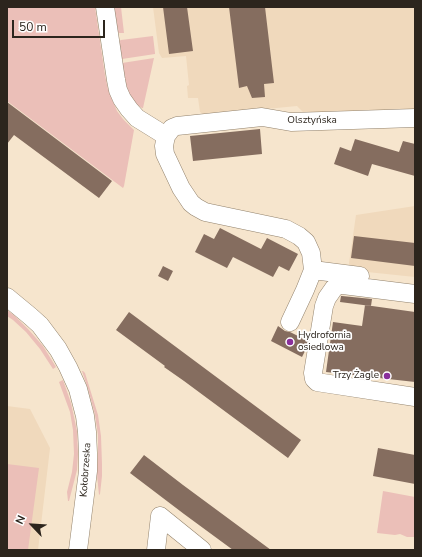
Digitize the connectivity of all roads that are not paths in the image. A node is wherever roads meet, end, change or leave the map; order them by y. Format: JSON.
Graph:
{"nodes":[{"id":1,"x":105,"y":7,"type":"edge"},
{"id":2,"x":415,"y":118,"type":"edge"},
{"id":3,"x":164,"y":135,"type":"junction"},
{"id":4,"x":313,"y":270,"type":"junction"},
{"id":5,"x":415,"y":283,"type":"edge"},
{"id":6,"x":415,"y":294,"type":"edge"},
{"id":7,"x":7,"y":297,"type":"edge"},
{"id":8,"x":290,"y":322,"type":"dead end"},
{"id":9,"x":415,"y":397,"type":"edge"},
{"id":10,"x":78,"y":550,"type":"edge"},
{"id":11,"x":156,"y":550,"type":"edge"},
{"id":12,"x":202,"y":550,"type":"edge"}],
"edges":[{"from":1,"to":3,"type":"street"},
{"from":2,"to":3,"type":"street","name":"Olsztyńska"},
{"from":3,"to":4,"type":"street"},
{"from":4,"to":5,"type":"street"},
{"from":4,"to":8,"type":"street"},
{"from":6,"to":9,"type":"street"},
{"from":7,"to":10,"type":"street","name":"Kołobrzeska"},
{"from":11,"to":12,"type":"street"}]}
